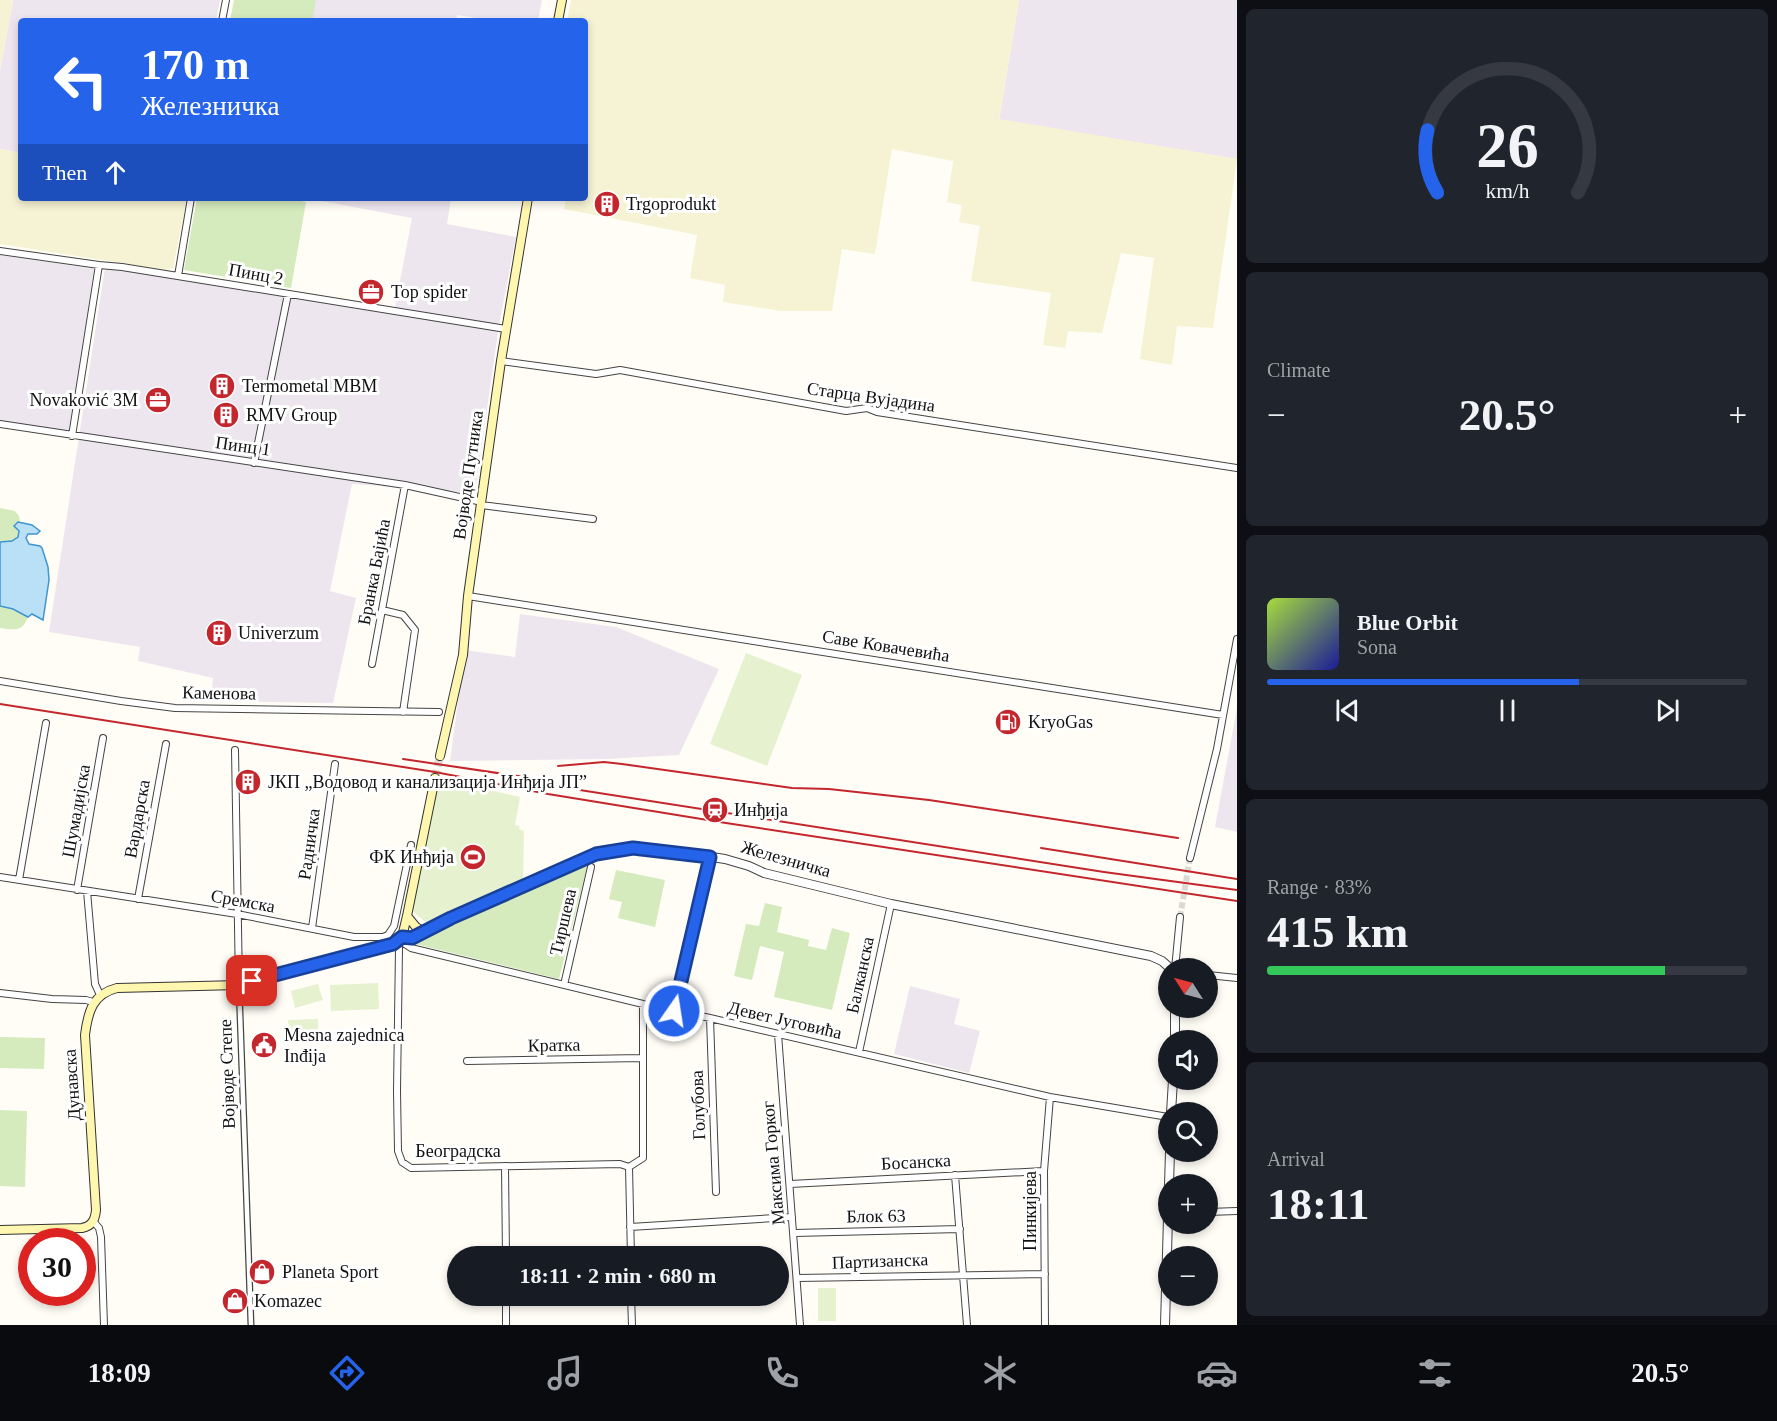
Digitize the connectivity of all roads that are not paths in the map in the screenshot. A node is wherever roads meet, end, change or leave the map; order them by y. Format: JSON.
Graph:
{"nodes":[{"id":1,"x":226,"y":0,"type":"edge"},
{"id":2,"x":562,"y":0,"type":"edge"},
{"id":3,"x":223,"y":18,"type":"edge"},
{"id":4,"x":559,"y":18,"type":"edge"},
{"id":5,"x":191,"y":201,"type":"edge"},
{"id":6,"x":527,"y":201,"type":"edge"},
{"id":7,"x":0,"y":251,"type":"edge"},
{"id":8,"x":99,"y":265,"type":"junction"},
{"id":9,"x":178,"y":276,"type":"junction"},
{"id":10,"x":288,"y":294,"type":"junction"},
{"id":11,"x":506,"y":329,"type":"junction"},
{"id":12,"x":501,"y":361,"type":"junction"},
{"id":13,"x":0,"y":424,"type":"edge"},
{"id":14,"x":72,"y":436,"type":"junction"},
{"id":15,"x":254,"y":463,"type":"junction"},
{"id":16,"x":1237,"y":468,"type":"edge"},
{"id":17,"x":405,"y":484,"type":"junction"},
{"id":18,"x":482,"y":503,"type":"junction"},
{"id":19,"x":593,"y":519,"type":"dead end"},
{"id":20,"x":468,"y":596,"type":"junction"},
{"id":21,"x":382,"y":610,"type":"junction"},
{"id":22,"x":1237,"y":639,"type":"edge"},
{"id":23,"x":372,"y":664,"type":"dead end"},
{"id":24,"x":0,"y":681,"type":"edge"},
{"id":25,"x":403,"y":712,"type":"junction"},
{"id":26,"x":439,"y":712,"type":"dead end"},
{"id":27,"x":1223,"y":715,"type":"junction"},
{"id":28,"x":46,"y":723,"type":"dead end"},
{"id":29,"x":103,"y":738,"type":"dead end"},
{"id":30,"x":166,"y":744,"type":"dead end"},
{"id":31,"x":235,"y":750,"type":"dead end"},
{"id":32,"x":440,"y":756,"type":"tunnel mouth"},
{"id":33,"x":335,"y":764,"type":"dead end"},
{"id":34,"x":435,"y":778,"type":"tunnel mouth"},
{"id":35,"x":411,"y":845,"type":"dead end"},
{"id":36,"x":710,"y":857,"type":"junction"},
{"id":37,"x":1190,"y":858,"type":"tunnel mouth"},
{"id":38,"x":591,"y":867,"type":"dead end"},
{"id":39,"x":0,"y":877,"type":"edge"},
{"id":40,"x":19,"y":880,"type":"junction"},
{"id":41,"x":77,"y":890,"type":"junction"},
{"id":42,"x":87,"y":891,"type":"junction"},
{"id":43,"x":138,"y":900,"type":"junction"},
{"id":44,"x":891,"y":904,"type":"junction"},
{"id":45,"x":237,"y":914,"type":"junction"},
{"id":46,"x":407,"y":916,"type":"junction"},
{"id":47,"x":1180,"y":917,"type":"tunnel mouth"},
{"id":48,"x":312,"y":928,"type":"junction"},
{"id":49,"x":425,"y":932,"type":"junction"},
{"id":50,"x":354,"y":937,"type":"junction"},
{"id":51,"x":399,"y":940,"type":"junction"},
{"id":52,"x":357,"y":954,"type":"junction"},
{"id":53,"x":1174,"y":958,"type":"edge"},
{"id":54,"x":1158,"y":960,"type":"edge"},
{"id":55,"x":1218,"y":976,"type":"edge"},
{"id":56,"x":1237,"y":978,"type":"edge"},
{"id":57,"x":239,"y":985,"type":"junction"},
{"id":58,"x":564,"y":985,"type":"junction"},
{"id":59,"x":0,"y":993,"type":"edge"},
{"id":60,"x":100,"y":995,"type":"junction"},
{"id":61,"x":93,"y":1002,"type":"junction"},
{"id":62,"x":643,"y":1005,"type":"junction"},
{"id":63,"x":674,"y":1011,"type":"junction"},
{"id":64,"x":710,"y":1018,"type":"junction"},
{"id":65,"x":778,"y":1034,"type":"junction"},
{"id":66,"x":858,"y":1052,"type":"junction"},
{"id":67,"x":642,"y":1058,"type":"junction"},
{"id":68,"x":467,"y":1061,"type":"dead end"},
{"id":69,"x":1050,"y":1097,"type":"junction"},
{"id":70,"x":1158,"y":1115,"type":"edge"},
{"id":71,"x":505,"y":1166,"type":"junction"},
{"id":72,"x":628,"y":1167,"type":"junction"},
{"id":73,"x":1044,"y":1171,"type":"junction"},
{"id":74,"x":954,"y":1175,"type":"junction"},
{"id":75,"x":790,"y":1184,"type":"junction"},
{"id":76,"x":716,"y":1192,"type":"dead end"},
{"id":77,"x":1237,"y":1211,"type":"edge"},
{"id":78,"x":1218,"y":1212,"type":"edge"},
{"id":79,"x":792,"y":1217,"type":"junction"},
{"id":80,"x":93,"y":1221,"type":"junction"},
{"id":81,"x":630,"y":1227,"type":"junction"},
{"id":82,"x":960,"y":1229,"type":"junction"},
{"id":83,"x":0,"y":1230,"type":"edge"},
{"id":84,"x":794,"y":1233,"type":"junction"},
{"id":85,"x":1168,"y":1234,"type":"edge"},
{"id":86,"x":506,"y":1246,"type":"edge"},
{"id":87,"x":631,"y":1246,"type":"edge"},
{"id":88,"x":963,"y":1274,"type":"junction"},
{"id":89,"x":1045,"y":1274,"type":"junction"},
{"id":90,"x":797,"y":1278,"type":"junction"},
{"id":91,"x":506,"y":1306,"type":"edge"},
{"id":92,"x":631,"y":1306,"type":"edge"},
{"id":93,"x":104,"y":1325,"type":"edge"},
{"id":94,"x":251,"y":1325,"type":"edge"},
{"id":95,"x":506,"y":1325,"type":"edge"},
{"id":96,"x":632,"y":1325,"type":"edge"},
{"id":97,"x":800,"y":1325,"type":"edge"},
{"id":98,"x":967,"y":1325,"type":"edge"},
{"id":99,"x":1045,"y":1325,"type":"edge"},
{"id":100,"x":1165,"y":1325,"type":"edge"}],
"edges":[{"from":1,"to":3,"type":"street"},
{"from":2,"to":4,"type":"main road"},
{"from":5,"to":9,"type":"street"},
{"from":6,"to":11,"type":"main road","name":"Војводе Путника"},
{"from":7,"to":8,"type":"street","name":"Пинц 2"},
{"from":8,"to":9,"type":"street","name":"Пинц 2"},
{"from":8,"to":14,"type":"street"},
{"from":9,"to":10,"type":"street","name":"Пинц 2"},
{"from":10,"to":11,"type":"street","name":"Пинц 2"},
{"from":10,"to":15,"type":"street"},
{"from":11,"to":12,"type":"main road","name":"Војводе Путника"},
{"from":12,"to":16,"type":"street","name":"Старца Вујадина"},
{"from":12,"to":18,"type":"main road","name":"Војводе Путника"},
{"from":13,"to":14,"type":"street","name":"Пинц 1"},
{"from":14,"to":15,"type":"street","name":"Пинц 1"},
{"from":15,"to":17,"type":"street","name":"Пинц 1"},
{"from":17,"to":18,"type":"street","name":"Пинц 1"},
{"from":17,"to":21,"type":"street","name":"Бранка Бајића"},
{"from":18,"to":19,"type":"street","name":"Пинц 1"},
{"from":18,"to":20,"type":"main road","name":"Војводе Путника"},
{"from":20,"to":27,"type":"street","name":"Саве Ковачевића"},
{"from":20,"to":32,"type":"main road","name":"Војводе Путника"},
{"from":21,"to":23,"type":"street","name":"Бранка Бајића"},
{"from":21,"to":25,"type":"street"},
{"from":22,"to":27,"type":"street"},
{"from":24,"to":25,"type":"street","name":"Каменова"},
{"from":25,"to":26,"type":"street","name":"Каменова"},
{"from":27,"to":37,"type":"street"},
{"from":28,"to":40,"type":"street"},
{"from":29,"to":41,"type":"street","name":"Шумадијска"},
{"from":30,"to":43,"type":"street","name":"Вардарска"},
{"from":31,"to":45,"type":"street","name":"Војводе Степе"},
{"from":33,"to":48,"type":"street","name":"Радничка"},
{"from":34,"to":46,"type":"main road"},
{"from":35,"to":50,"type":"street","name":"Сремска"},
{"from":36,"to":44,"type":"street","name":"Железничка"},
{"from":36,"to":49,"type":"street","name":"Железничка"},
{"from":36,"to":63,"type":"street"},
{"from":38,"to":58,"type":"street","name":"Тиршева"},
{"from":39,"to":40,"type":"street","name":"Сремска"},
{"from":40,"to":41,"type":"street","name":"Сремска"},
{"from":41,"to":42,"type":"street","name":"Сремска"},
{"from":42,"to":43,"type":"street","name":"Сремска"},
{"from":42,"to":60,"type":"street"},
{"from":43,"to":45,"type":"street","name":"Сремска"},
{"from":44,"to":54,"type":"street","name":"Железничка"},
{"from":44,"to":66,"type":"street","name":"Балканска"},
{"from":45,"to":48,"type":"street","name":"Сремска"},
{"from":45,"to":57,"type":"street","name":"Војводе Степе"},
{"from":46,"to":49,"type":"main road"},
{"from":46,"to":51,"type":"main road"},
{"from":47,"to":53,"type":"street"},
{"from":48,"to":50,"type":"street","name":"Сремска"},
{"from":49,"to":51,"type":"street","name":"Железничка"},
{"from":50,"to":52,"type":"street"},
{"from":51,"to":52,"type":"main road","name":"Железничка"},
{"from":51,"to":58,"type":"street","name":"Девет Југовића"},
{"from":51,"to":71,"type":"street","name":"Београдска"},
{"from":52,"to":57,"type":"main road","name":"Железничка"},
{"from":55,"to":56,"type":"street"},
{"from":57,"to":60,"type":"main road"},
{"from":57,"to":94,"type":"street","name":"Војводе Степе"},
{"from":58,"to":62,"type":"street","name":"Девет Југовића"},
{"from":59,"to":61,"type":"street"},
{"from":60,"to":61,"type":"main road"},
{"from":61,"to":80,"type":"main road","name":"Дунавска"},
{"from":62,"to":63,"type":"street","name":"Девет Југовића"},
{"from":62,"to":67,"type":"street"},
{"from":63,"to":64,"type":"street","name":"Девет Југовића"},
{"from":64,"to":65,"type":"street","name":"Девет Југовића"},
{"from":64,"to":76,"type":"street","name":"Голубова"},
{"from":65,"to":66,"type":"street","name":"Девет Југовића"},
{"from":65,"to":75,"type":"street","name":"Максима Горког"},
{"from":66,"to":69,"type":"street","name":"Девет Југовића"},
{"from":67,"to":68,"type":"street","name":"Кратка"},
{"from":67,"to":72,"type":"street"},
{"from":69,"to":70,"type":"street","name":"Девет Југовића"},
{"from":69,"to":73,"type":"street","name":"Пинкијева"},
{"from":71,"to":72,"type":"street","name":"Београдска"},
{"from":71,"to":86,"type":"street"},
{"from":72,"to":81,"type":"street"},
{"from":73,"to":74,"type":"street","name":"Босанска"},
{"from":73,"to":89,"type":"street","name":"Пинкијева"},
{"from":74,"to":75,"type":"street","name":"Босанска"},
{"from":74,"to":82,"type":"street"},
{"from":75,"to":79,"type":"street","name":"Максима Горког"},
{"from":77,"to":78,"type":"street"},
{"from":79,"to":81,"type":"street"},
{"from":79,"to":84,"type":"street","name":"Максима Горког"},
{"from":80,"to":83,"type":"main road"},
{"from":80,"to":93,"type":"street"},
{"from":81,"to":87,"type":"street"},
{"from":82,"to":84,"type":"street","name":"Блок 63"},
{"from":82,"to":88,"type":"street"},
{"from":84,"to":90,"type":"street","name":"Максима Горког"},
{"from":85,"to":100,"type":"street"},
{"from":88,"to":89,"type":"street","name":"Партизанска"},
{"from":88,"to":90,"type":"street","name":"Партизанска"},
{"from":88,"to":98,"type":"street"},
{"from":89,"to":99,"type":"street","name":"Пинкијева"},
{"from":90,"to":97,"type":"street","name":"Максима Горког"},
{"from":91,"to":95,"type":"street"},
{"from":92,"to":96,"type":"street"}]}
